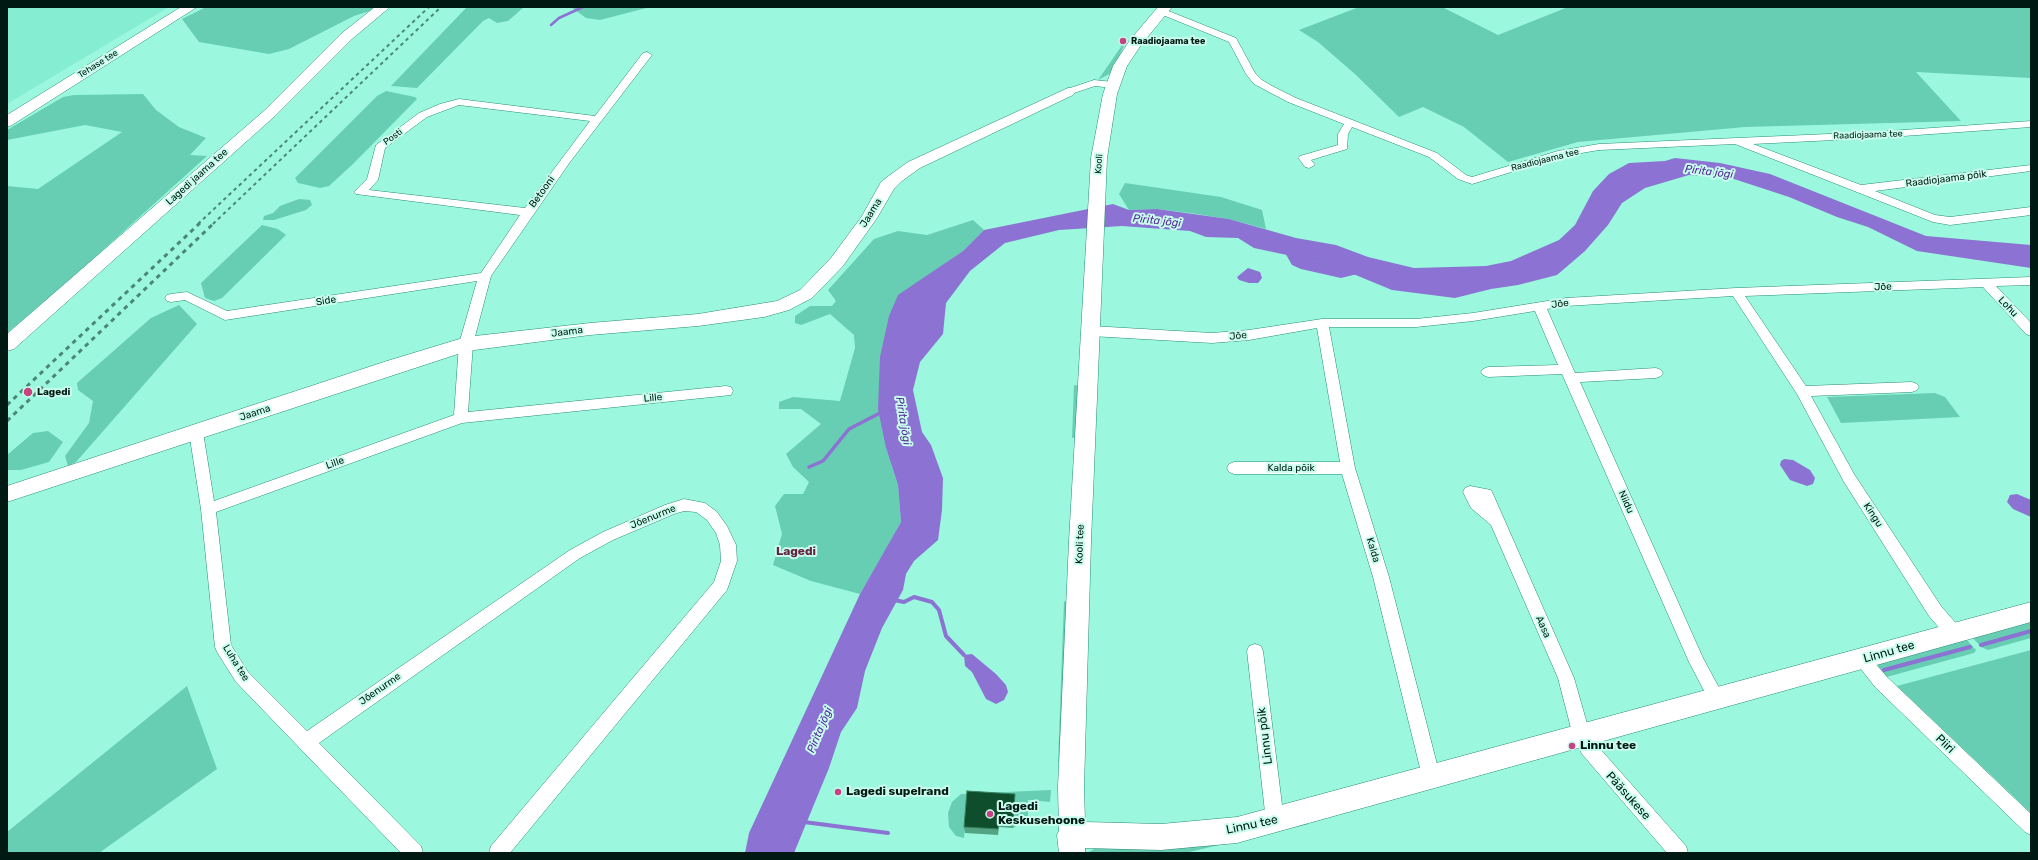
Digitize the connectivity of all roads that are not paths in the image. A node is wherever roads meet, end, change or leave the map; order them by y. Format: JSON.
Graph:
{"nodes":[{"id":1,"x":190,"y":7,"type":"edge"},
{"id":2,"x":383,"y":7,"type":"edge"},
{"id":3,"x":1163,"y":9,"type":"edge"},
{"id":4,"x":647,"y":55,"type":"dead end"},
{"id":5,"x":1111,"y":89,"type":"junction"},
{"id":6,"x":1068,"y":92,"type":"joint"},
{"id":7,"x":596,"y":119,"type":"junction"},
{"id":8,"x":7,"y":122,"type":"edge"},
{"id":9,"x":1350,"y":122,"type":"junction"},
{"id":10,"x":2031,"y":124,"type":"edge"},
{"id":11,"x":1733,"y":140,"type":"junction"},
{"id":12,"x":1309,"y":164,"type":"dead end"},
{"id":13,"x":2031,"y":168,"type":"edge"},
{"id":14,"x":1860,"y":189,"type":"junction"},
{"id":15,"x":2031,"y":211,"type":"edge"},
{"id":16,"x":528,"y":212,"type":"junction"},
{"id":17,"x":1096,"y":236,"type":"joint"},
{"id":18,"x":485,"y":276,"type":"junction"},
{"id":19,"x":2031,"y":281,"type":"edge"},
{"id":20,"x":1986,"y":283,"type":"junction"},
{"id":21,"x":1736,"y":292,"type":"junction"},
{"id":22,"x":171,"y":298,"type":"dead end"},
{"id":23,"x":1540,"y":306,"type":"junction"},
{"id":24,"x":1322,"y":323,"type":"junction"},
{"id":25,"x":1091,"y":331,"type":"junction"},
{"id":26,"x":2031,"y":331,"type":"edge"},
{"id":27,"x":7,"y":344,"type":"edge"},
{"id":28,"x":466,"y":344,"type":"junction"},
{"id":29,"x":1488,"y":372,"type":"dead end"},
{"id":30,"x":1570,"y":373,"type":"junction"},
{"id":31,"x":1656,"y":373,"type":"dead end"},
{"id":32,"x":1912,"y":387,"type":"dead end"},
{"id":33,"x":726,"y":391,"type":"dead end"},
{"id":34,"x":1802,"y":391,"type":"junction"},
{"id":35,"x":461,"y":418,"type":"junction"},
{"id":36,"x":196,"y":432,"type":"junction"},
{"id":37,"x":1234,"y":468,"type":"dead end"},
{"id":38,"x":1348,"y":468,"type":"junction"},
{"id":39,"x":7,"y":494,"type":"edge"},
{"id":40,"x":208,"y":509,"type":"junction"},
{"id":41,"x":1497,"y":521,"type":"dead end"},
{"id":42,"x":2031,"y":612,"type":"edge"},
{"id":43,"x":1954,"y":633,"type":"junction"},
{"id":44,"x":1255,"y":651,"type":"dead end"},
{"id":45,"x":1862,"y":660,"type":"junction"},
{"id":46,"x":1716,"y":697,"type":"junction"},
{"id":47,"x":1582,"y":736,"type":"junction"},
{"id":48,"x":306,"y":742,"type":"junction"},
{"id":49,"x":1431,"y":776,"type":"junction"},
{"id":50,"x":1275,"y":821,"type":"junction"},
{"id":51,"x":2031,"y":826,"type":"edge"},
{"id":52,"x":1071,"y":844,"type":"edge"},
{"id":53,"x":414,"y":853,"type":"edge"},
{"id":54,"x":498,"y":853,"type":"edge"},
{"id":55,"x":1679,"y":853,"type":"edge"}],
"edges":[{"from":1,"to":8,"type":"street","name":"Tehase tee"},
{"from":2,"to":27,"type":"street","name":"Lagedi jaama tee"},
{"from":3,"to":5,"type":"street","name":"Kooli"},
{"from":3,"to":9,"type":"street","name":"Raadiojaama tee"},
{"from":4,"to":7,"type":"street","name":"Betooni"},
{"from":5,"to":6,"type":"street","name":"Jaama"},
{"from":5,"to":17,"type":"street","name":"Kooli"},
{"from":6,"to":28,"type":"street","name":"Jaama"},
{"from":7,"to":16,"type":"street","name":"Betooni"},
{"from":7,"to":16,"type":"street","name":"Posti"},
{"from":9,"to":11,"type":"street","name":"Raadiojaama tee"},
{"from":9,"to":12,"type":"street"},
{"from":10,"to":11,"type":"street","name":"Raadiojaama tee"},
{"from":11,"to":14,"type":"street","name":"Raadiojaama põik"},
{"from":13,"to":14,"type":"street","name":"Raadiojaama põik"},
{"from":14,"to":15,"type":"street","name":"Raadiojaama põik"},
{"from":16,"to":18,"type":"street","name":"Betooni"},
{"from":17,"to":25,"type":"street","name":"Kooli tee"},
{"from":18,"to":22,"type":"street","name":"Side"},
{"from":18,"to":28,"type":"street","name":"Betooni"},
{"from":19,"to":20,"type":"street","name":"Jõe"},
{"from":20,"to":21,"type":"street","name":"Jõe"},
{"from":20,"to":26,"type":"street","name":"Lohu"},
{"from":21,"to":23,"type":"street","name":"Jõe"},
{"from":21,"to":34,"type":"street","name":"Kingu"},
{"from":23,"to":24,"type":"street","name":"Jõe"},
{"from":23,"to":30,"type":"street","name":"Niidu"},
{"from":24,"to":25,"type":"street","name":"Jõe"},
{"from":24,"to":38,"type":"street","name":"Kalda"},
{"from":25,"to":52,"type":"street","name":"Kooli tee"},
{"from":28,"to":35,"type":"street"},
{"from":28,"to":36,"type":"street","name":"Jaama"},
{"from":29,"to":30,"type":"street"},
{"from":30,"to":31,"type":"street"},
{"from":30,"to":46,"type":"street","name":"Niidu"},
{"from":32,"to":34,"type":"street"},
{"from":33,"to":35,"type":"street","name":"Lille"},
{"from":34,"to":43,"type":"street","name":"Kingu"},
{"from":35,"to":40,"type":"street","name":"Lille"},
{"from":36,"to":39,"type":"street","name":"Jaama"},
{"from":36,"to":40,"type":"street","name":"Luha tee"},
{"from":37,"to":38,"type":"street","name":"Kalda põik"},
{"from":38,"to":49,"type":"street","name":"Kalda"},
{"from":40,"to":48,"type":"street","name":"Luha tee"},
{"from":41,"to":47,"type":"street","name":"Aasa"},
{"from":42,"to":43,"type":"street","name":"Linnu tee"},
{"from":43,"to":45,"type":"street","name":"Linnu tee"},
{"from":44,"to":50,"type":"street","name":"Linnu põik"},
{"from":45,"to":46,"type":"street","name":"Linnu tee"},
{"from":45,"to":51,"type":"street","name":"Piiri"},
{"from":46,"to":47,"type":"street","name":"Linnu tee"},
{"from":47,"to":49,"type":"street","name":"Linnu tee"},
{"from":47,"to":55,"type":"street","name":"Pääsukese"},
{"from":48,"to":53,"type":"street","name":"Luha tee"},
{"from":48,"to":54,"type":"street","name":"Jõenurme"},
{"from":49,"to":50,"type":"street","name":"Linnu tee"},
{"from":50,"to":52,"type":"street","name":"Linnu tee"}]}
